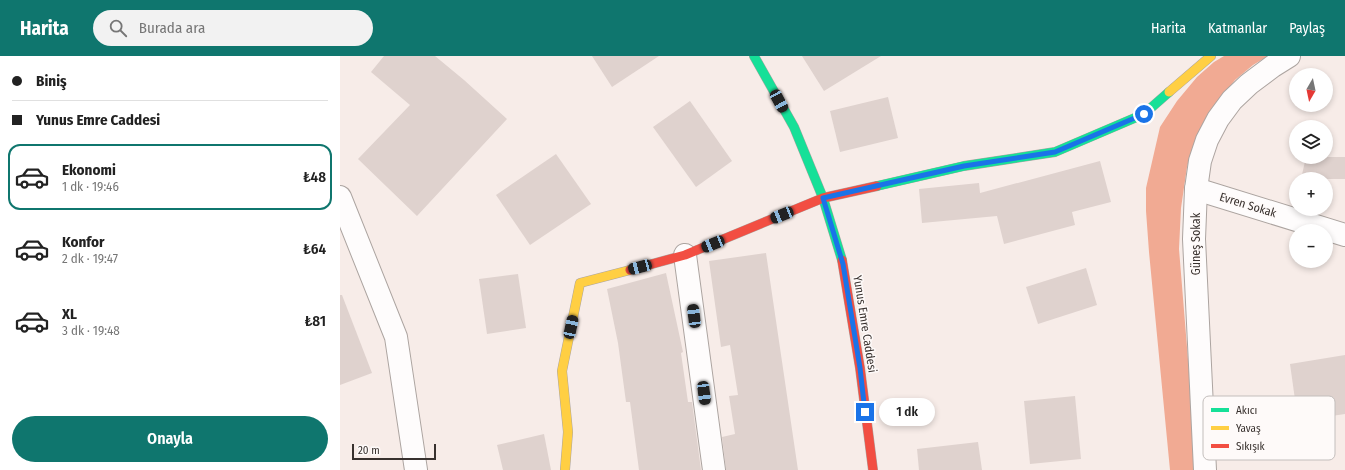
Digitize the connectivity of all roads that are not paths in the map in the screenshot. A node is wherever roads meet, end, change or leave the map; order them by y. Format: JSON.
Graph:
{"nodes":[{"id":1,"x":754,"y":56,"type":"edge"},
{"id":2,"x":1211,"y":56,"type":"edge"},
{"id":3,"x":1289,"y":56,"type":"edge"},
{"id":4,"x":1196,"y":189,"type":"junction"},
{"id":5,"x":340,"y":197,"type":"edge"},
{"id":6,"x":823,"y":198,"type":"junction"},
{"id":7,"x":1345,"y":235,"type":"edge"},
{"id":8,"x":685,"y":255,"type":"junction"},
{"id":9,"x":1203,"y":428,"type":"edge"},
{"id":10,"x":1205,"y":460,"type":"edge"},
{"id":11,"x":416,"y":470,"type":"edge"},
{"id":12,"x":565,"y":470,"type":"edge"},
{"id":13,"x":714,"y":470,"type":"edge"},
{"id":14,"x":873,"y":470,"type":"edge"},
{"id":15,"x":1205,"y":470,"type":"edge"}],
"edges":[{"from":1,"to":6,"type":"street","name":"Yunus Emre Caddesi"},
{"from":2,"to":6,"type":"street"},
{"from":3,"to":4,"type":"street","name":"Güneş Sokak"},
{"from":4,"to":7,"type":"street","name":"Evren Sokak"},
{"from":4,"to":9,"type":"street","name":"Güneş Sokak"},
{"from":5,"to":11,"type":"street"},
{"from":6,"to":8,"type":"street"},
{"from":6,"to":14,"type":"street","name":"Yunus Emre Caddesi"},
{"from":8,"to":12,"type":"street"},
{"from":8,"to":13,"type":"street"},
{"from":10,"to":15,"type":"street","name":"Güneş Sokak"}]}
